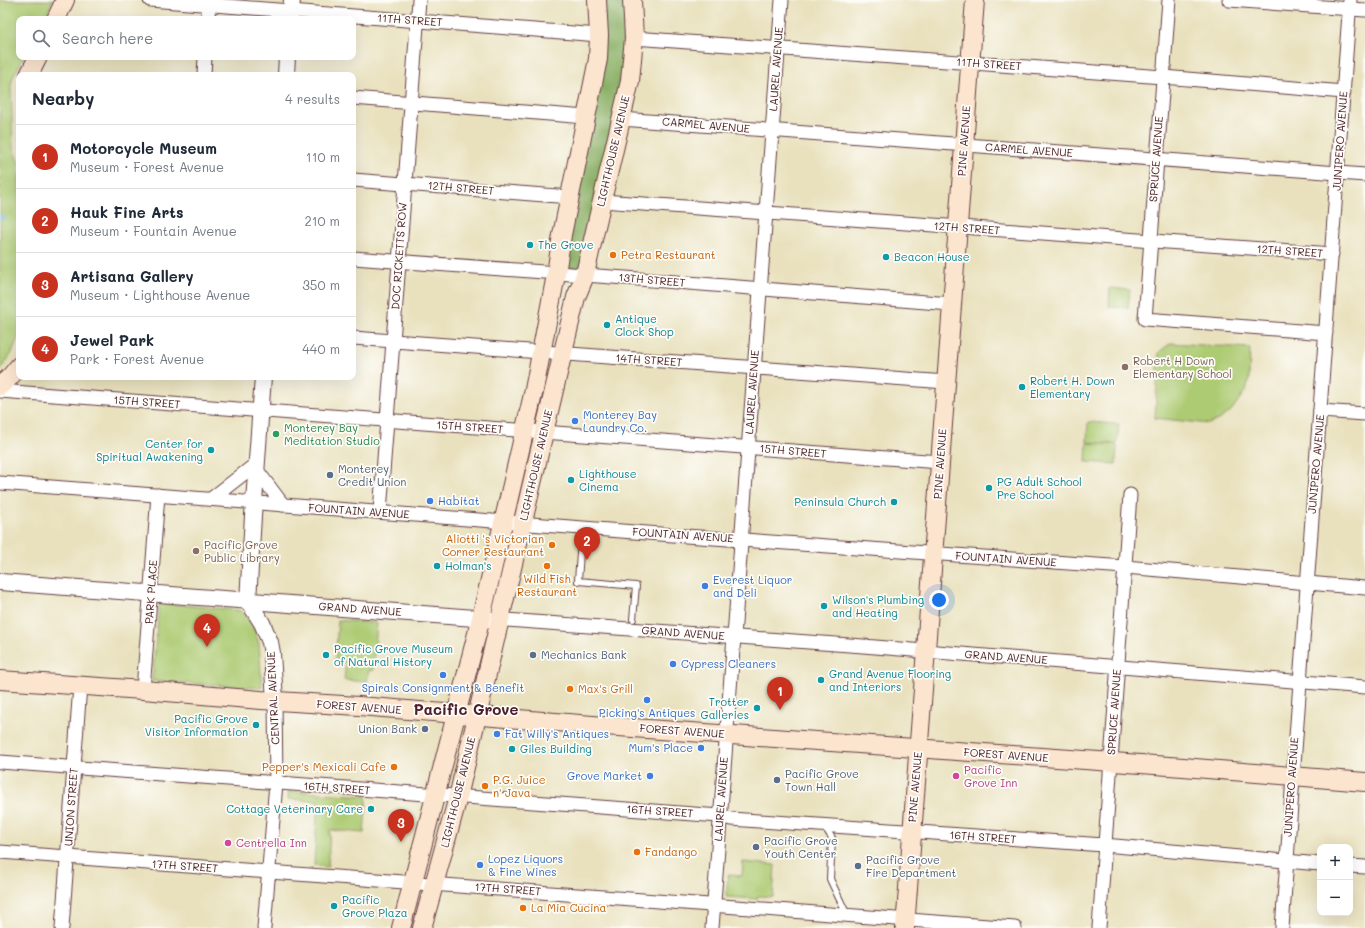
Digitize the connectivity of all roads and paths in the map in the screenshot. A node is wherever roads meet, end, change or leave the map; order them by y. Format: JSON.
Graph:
{"nodes":[{"id":1,"x":65,"y":0,"type":"edge"},
{"id":2,"x":150,"y":0,"type":"edge"},
{"id":3,"x":419,"y":0,"type":"edge"},
{"id":4,"x":597,"y":0,"type":"edge"},
{"id":5,"x":632,"y":0,"type":"edge"},
{"id":6,"x":782,"y":0,"type":"edge"},
{"id":7,"x":975,"y":0,"type":"edge"},
{"id":8,"x":1169,"y":0,"type":"edge"},
{"id":9,"x":1229,"y":0,"type":"edge"},
{"id":10,"x":209,"y":2,"type":"edge"},
{"id":11,"x":1350,"y":5,"type":"edge"},
{"id":12,"x":291,"y":10,"type":"edge"},
{"id":13,"x":1365,"y":10,"type":"edge"},
{"id":14,"x":57,"y":16,"type":"edge"},
{"id":15,"x":208,"y":16,"type":"edge"},
{"id":16,"x":417,"y":21,"type":"junction"},
{"id":17,"x":599,"y":35,"type":"junction"},
{"id":18,"x":634,"y":38,"type":"junction"},
{"id":19,"x":778,"y":48,"type":"junction"},
{"id":20,"x":37,"y":60,"type":"edge"},
{"id":21,"x":205,"y":60,"type":"edge"},
{"id":22,"x":287,"y":60,"type":"edge"},
{"id":23,"x":970,"y":63,"type":"junction"},
{"id":24,"x":34,"y":72,"type":"edge"},
{"id":25,"x":204,"y":72,"type":"edge"},
{"id":26,"x":286,"y":72,"type":"edge"},
{"id":27,"x":1163,"y":77,"type":"junction"},
{"id":28,"x":1344,"y":92,"type":"junction"},
{"id":29,"x":356,"y":98,"type":"edge"},
{"id":30,"x":411,"y":103,"type":"junction"},
{"id":31,"x":586,"y":117,"type":"junction"},
{"id":32,"x":621,"y":119,"type":"junction"},
{"id":33,"x":772,"y":130,"type":"junction"},
{"id":34,"x":964,"y":145,"type":"junction"},
{"id":35,"x":1157,"y":159,"type":"junction"},
{"id":36,"x":1338,"y":173,"type":"junction"},
{"id":37,"x":1365,"y":175,"type":"edge"},
{"id":38,"x":356,"y":180,"type":"edge"},
{"id":39,"x":404,"y":184,"type":"junction"},
{"id":40,"x":570,"y":197,"type":"junction"},
{"id":41,"x":602,"y":201,"type":"junction"},
{"id":42,"x":766,"y":213,"type":"junction"},
{"id":43,"x":958,"y":227,"type":"junction"},
{"id":44,"x":1150,"y":242,"type":"junction"},
{"id":45,"x":1332,"y":254,"type":"junction"},
{"id":46,"x":356,"y":258,"type":"edge"},
{"id":47,"x":398,"y":261,"type":"junction"},
{"id":48,"x":556,"y":273,"type":"junction"},
{"id":49,"x":585,"y":275,"type":"junction"},
{"id":50,"x":760,"y":289,"type":"junction"},
{"id":51,"x":952,"y":304,"type":"junction"},
{"id":52,"x":1326,"y":333,"type":"junction"},
{"id":53,"x":356,"y":338,"type":"edge"},
{"id":54,"x":393,"y":341,"type":"junction"},
{"id":55,"x":542,"y":352,"type":"junction"},
{"id":56,"x":563,"y":354,"type":"junction"},
{"id":57,"x":754,"y":368,"type":"junction"},
{"id":58,"x":16,"y":370,"type":"edge"},
{"id":59,"x":263,"y":380,"type":"edge"},
{"id":60,"x":946,"y":382,"type":"junction"},
{"id":61,"x":0,"y":386,"type":"edge"},
{"id":62,"x":0,"y":391,"type":"edge"},
{"id":63,"x":260,"y":411,"type":"junction"},
{"id":64,"x":1320,"y":411,"type":"junction"},
{"id":65,"x":1365,"y":414,"type":"edge"},
{"id":66,"x":387,"y":421,"type":"junction"},
{"id":67,"x":524,"y":430,"type":"junction"},
{"id":68,"x":543,"y":432,"type":"junction"},
{"id":69,"x":748,"y":447,"type":"junction"},
{"id":70,"x":940,"y":462,"type":"junction"},
{"id":71,"x":256,"y":467,"type":"junction"},
{"id":72,"x":0,"y":483,"type":"edge"},
{"id":73,"x":158,"y":495,"type":"junction"},
{"id":74,"x":1130,"y":495,"type":"dead end"},
{"id":75,"x":211,"y":499,"type":"junction"},
{"id":76,"x":254,"y":503,"type":"junction"},
{"id":77,"x":283,"y":505,"type":"junction"},
{"id":78,"x":380,"y":512,"type":"junction"},
{"id":79,"x":503,"y":522,"type":"junction"},
{"id":80,"x":523,"y":523,"type":"junction"},
{"id":81,"x":581,"y":538,"type":"dead end"},
{"id":82,"x":740,"y":540,"type":"junction"},
{"id":83,"x":933,"y":554,"type":"junction"},
{"id":84,"x":1125,"y":567,"type":"junction"},
{"id":85,"x":0,"y":582,"type":"edge"},
{"id":86,"x":1307,"y":583,"type":"junction"},
{"id":87,"x":1365,"y":588,"type":"edge"},
{"id":88,"x":150,"y":593,"type":"junction"},
{"id":89,"x":248,"y":601,"type":"junction"},
{"id":90,"x":490,"y":619,"type":"junction"},
{"id":91,"x":633,"y":619,"type":"dead end"},
{"id":92,"x":733,"y":636,"type":"junction"},
{"id":93,"x":926,"y":651,"type":"junction"},
{"id":94,"x":1118,"y":666,"type":"junction"},
{"id":95,"x":0,"y":680,"type":"edge"},
{"id":96,"x":1299,"y":682,"type":"junction"},
{"id":97,"x":80,"y":686,"type":"junction"},
{"id":98,"x":1365,"y":687,"type":"edge"},
{"id":99,"x":143,"y":690,"type":"junction"},
{"id":100,"x":275,"y":701,"type":"junction"},
{"id":101,"x":456,"y":714,"type":"junction"},
{"id":102,"x":477,"y":716,"type":"junction"},
{"id":103,"x":726,"y":734,"type":"junction"},
{"id":104,"x":918,"y":749,"type":"junction"},
{"id":105,"x":0,"y":762,"type":"edge"},
{"id":106,"x":1111,"y":763,"type":"junction"},
{"id":107,"x":74,"y":768,"type":"junction"},
{"id":108,"x":1292,"y":777,"type":"junction"},
{"id":109,"x":1365,"y":782,"type":"edge"},
{"id":110,"x":276,"y":783,"type":"junction"},
{"id":111,"x":436,"y":795,"type":"junction"},
{"id":112,"x":458,"y":797,"type":"junction"},
{"id":113,"x":720,"y":816,"type":"junction"},
{"id":114,"x":824,"y":825,"type":"junction"},
{"id":115,"x":911,"y":832,"type":"junction"},
{"id":116,"x":1104,"y":845,"type":"junction"},
{"id":117,"x":0,"y":852,"type":"edge"},
{"id":118,"x":67,"y":857,"type":"junction"},
{"id":119,"x":1286,"y":860,"type":"junction"},
{"id":120,"x":1317,"y":864,"type":"edge"},
{"id":121,"x":1353,"y":866,"type":"edge"},
{"id":122,"x":1365,"y":867,"type":"edge"},
{"id":123,"x":269,"y":872,"type":"junction"},
{"id":124,"x":414,"y":882,"type":"junction"},
{"id":125,"x":435,"y":884,"type":"junction"},
{"id":126,"x":714,"y":905,"type":"junction"},
{"id":127,"x":847,"y":915,"type":"junction"},
{"id":128,"x":905,"y":924,"type":"edge"},
{"id":129,"x":62,"y":928,"type":"edge"},
{"id":130,"x":264,"y":928,"type":"edge"},
{"id":131,"x":401,"y":928,"type":"edge"},
{"id":132,"x":422,"y":928,"type":"edge"},
{"id":133,"x":712,"y":928,"type":"edge"},
{"id":134,"x":1015,"y":928,"type":"edge"},
{"id":135,"x":1099,"y":928,"type":"edge"},
{"id":136,"x":1282,"y":928,"type":"edge"}],
"edges":[{"from":1,"to":14,"type":"main road"},
{"from":2,"to":10,"type":"street","name":"11TH STREET"},
{"from":3,"to":16,"type":"street","name":"DOC RICKETTS ROW"},
{"from":4,"to":17,"type":"main road","name":"LIGHTHOUSE AVENUE"},
{"from":5,"to":18,"type":"main road","name":"LIGHTHOUSE AVENUE"},
{"from":6,"to":19,"type":"street","name":"LAUREL AVENUE"},
{"from":7,"to":23,"type":"main road","name":"PINE AVENUE"},
{"from":8,"to":27,"type":"street","name":"SPRUCE AVENUE"},
{"from":9,"to":11,"type":"street"},
{"from":10,"to":12,"type":"street","name":"11TH STREET"},
{"from":10,"to":15,"type":"street"},
{"from":11,"to":13,"type":"street"},
{"from":11,"to":28,"type":"street","name":"JUNIPERO AVENUE"},
{"from":12,"to":16,"type":"street","name":"11TH STREET"},
{"from":16,"to":17,"type":"street","name":"11TH STREET"},
{"from":16,"to":30,"type":"street","name":"DOC RICKETTS ROW"},
{"from":17,"to":31,"type":"main road","name":"LIGHTHOUSE AVENUE"},
{"from":18,"to":19,"type":"street","name":"11TH STREET"},
{"from":18,"to":32,"type":"main road","name":"LIGHTHOUSE AVENUE"},
{"from":19,"to":23,"type":"street","name":"11TH STREET"},
{"from":19,"to":33,"type":"street","name":"LAUREL AVENUE"},
{"from":20,"to":24,"type":"main road"},
{"from":21,"to":25,"type":"street"},
{"from":22,"to":26,"type":"street"},
{"from":23,"to":27,"type":"street","name":"11TH STREET"},
{"from":23,"to":34,"type":"main road","name":"PINE AVENUE"},
{"from":27,"to":28,"type":"street","name":"11TH STREET"},
{"from":27,"to":35,"type":"street","name":"SPRUCE AVENUE"},
{"from":28,"to":36,"type":"street","name":"JUNIPERO AVENUE"},
{"from":29,"to":30,"type":"street"},
{"from":30,"to":31,"type":"street"},
{"from":30,"to":39,"type":"street","name":"DOC RICKETTS ROW"},
{"from":31,"to":40,"type":"main road","name":"LIGHTHOUSE AVENUE"},
{"from":32,"to":33,"type":"street","name":"CARMEL AVENUE"},
{"from":32,"to":41,"type":"main road","name":"LIGHTHOUSE AVENUE"},
{"from":33,"to":34,"type":"street","name":"CARMEL AVENUE"},
{"from":33,"to":42,"type":"street","name":"LAUREL AVENUE"},
{"from":34,"to":35,"type":"street","name":"CARMEL AVENUE"},
{"from":34,"to":43,"type":"main road","name":"PINE AVENUE"},
{"from":35,"to":36,"type":"street","name":"CARMEL AVENUE"},
{"from":35,"to":44,"type":"street","name":"SPRUCE AVENUE"},
{"from":36,"to":37,"type":"street","name":"CARMEL AVENUE"},
{"from":36,"to":45,"type":"street","name":"JUNIPERO AVENUE"},
{"from":38,"to":39,"type":"street","name":"12TH STREET"},
{"from":39,"to":40,"type":"street","name":"12TH STREET"},
{"from":39,"to":47,"type":"street","name":"DOC RICKETTS ROW"},
{"from":40,"to":48,"type":"main road","name":"LIGHTHOUSE AVENUE"},
{"from":41,"to":42,"type":"street","name":"12TH STREET"},
{"from":41,"to":49,"type":"main road","name":"LIGHTHOUSE AVENUE"},
{"from":42,"to":43,"type":"street","name":"12TH STREET"},
{"from":42,"to":50,"type":"street","name":"LAUREL AVENUE"},
{"from":43,"to":44,"type":"street","name":"12TH STREET"},
{"from":43,"to":51,"type":"main road","name":"PINE AVENUE"},
{"from":44,"to":45,"type":"street","name":"12TH STREET"},
{"from":44,"to":52,"type":"street","name":"SPRUCE AVENUE"},
{"from":45,"to":52,"type":"street","name":"JUNIPERO AVENUE"},
{"from":46,"to":47,"type":"street","name":"13TH STREET"},
{"from":47,"to":48,"type":"street","name":"13TH STREET"},
{"from":47,"to":54,"type":"street","name":"DOC RICKETTS ROW"},
{"from":48,"to":49,"type":"street","name":"13TH STREET"},
{"from":48,"to":55,"type":"main road","name":"LIGHTHOUSE AVENUE"},
{"from":49,"to":50,"type":"street","name":"13TH STREET"},
{"from":49,"to":56,"type":"main road","name":"LIGHTHOUSE AVENUE"},
{"from":50,"to":51,"type":"street","name":"13TH STREET"},
{"from":50,"to":57,"type":"street","name":"LAUREL AVENUE"},
{"from":51,"to":60,"type":"main road","name":"PINE AVENUE"},
{"from":52,"to":64,"type":"street","name":"JUNIPERO AVENUE"},
{"from":53,"to":54,"type":"street","name":"14TH STREET"},
{"from":54,"to":55,"type":"street","name":"14TH STREET"},
{"from":54,"to":66,"type":"street","name":"DOC RICKETTS ROW"},
{"from":55,"to":56,"type":"street","name":"14TH STREET"},
{"from":55,"to":67,"type":"main road","name":"LIGHTHOUSE AVENUE"},
{"from":56,"to":57,"type":"street","name":"14TH STREET"},
{"from":56,"to":68,"type":"main road","name":"LIGHTHOUSE AVENUE"},
{"from":57,"to":60,"type":"street","name":"14TH STREET"},
{"from":57,"to":69,"type":"street","name":"LAUREL AVENUE"},
{"from":58,"to":61,"type":"main road"},
{"from":59,"to":63,"type":"street"},
{"from":60,"to":70,"type":"main road","name":"PINE AVENUE"},
{"from":62,"to":63,"type":"street","name":"15TH STREET"},
{"from":63,"to":66,"type":"street","name":"15TH STREET"},
{"from":63,"to":71,"type":"street"},
{"from":64,"to":65,"type":"street"},
{"from":64,"to":86,"type":"street","name":"JUNIPERO AVENUE"},
{"from":66,"to":67,"type":"street","name":"15TH STREET"},
{"from":66,"to":78,"type":"street","name":"DOC RICKETTS ROW"},
{"from":67,"to":68,"type":"street","name":"15TH STREET"},
{"from":67,"to":79,"type":"main road","name":"LIGHTHOUSE AVENUE"},
{"from":68,"to":69,"type":"street","name":"15TH STREET"},
{"from":68,"to":80,"type":"main road","name":"LIGHTHOUSE AVENUE"},
{"from":69,"to":70,"type":"street","name":"15TH STREET"},
{"from":69,"to":82,"type":"street","name":"LAUREL AVENUE"},
{"from":70,"to":83,"type":"main road","name":"PINE AVENUE"},
{"from":71,"to":75,"type":"street"},
{"from":71,"to":76,"type":"street"},
{"from":71,"to":77,"type":"street"},
{"from":72,"to":73,"type":"street","name":"FOUNTAIN AVENUE"},
{"from":73,"to":75,"type":"street","name":"FOUNTAIN AVENUE"},
{"from":73,"to":88,"type":"street","name":"PARK PLACE"},
{"from":74,"to":84,"type":"street","name":"SPRUCE AVENUE"},
{"from":75,"to":76,"type":"street","name":"FOUNTAIN AVENUE"},
{"from":76,"to":77,"type":"street","name":"FOUNTAIN AVENUE"},
{"from":76,"to":89,"type":"street"},
{"from":77,"to":78,"type":"street","name":"FOUNTAIN AVENUE"},
{"from":78,"to":79,"type":"street","name":"FOUNTAIN AVENUE"},
{"from":79,"to":80,"type":"street","name":"FOUNTAIN AVENUE"},
{"from":79,"to":90,"type":"main road","name":"LIGHTHOUSE AVENUE"},
{"from":80,"to":82,"type":"street","name":"FOUNTAIN AVENUE"},
{"from":80,"to":90,"type":"main road","name":"LIGHTHOUSE AVENUE"},
{"from":81,"to":91,"type":"lane"},
{"from":82,"to":83,"type":"street","name":"FOUNTAIN AVENUE"},
{"from":82,"to":92,"type":"street","name":"LAUREL AVENUE"},
{"from":83,"to":84,"type":"street","name":"FOUNTAIN AVENUE"},
{"from":83,"to":93,"type":"main road","name":"PINE AVENUE"},
{"from":84,"to":86,"type":"street","name":"FOUNTAIN AVENUE"},
{"from":84,"to":94,"type":"street","name":"SPRUCE AVENUE"},
{"from":85,"to":88,"type":"street","name":"GRAND AVENUE"},
{"from":86,"to":87,"type":"street","name":"FOUNTAIN AVENUE"},
{"from":86,"to":96,"type":"street","name":"JUNIPERO AVENUE"},
{"from":88,"to":89,"type":"street","name":"GRAND AVENUE"},
{"from":88,"to":99,"type":"street","name":"PARK PLACE"},
{"from":89,"to":90,"type":"street","name":"GRAND AVENUE"},
{"from":89,"to":100,"type":"street","name":"CENTRAL AVENUE"},
{"from":90,"to":92,"type":"street","name":"GRAND AVENUE"},
{"from":90,"to":101,"type":"main road","name":"LIGHTHOUSE AVENUE"},
{"from":90,"to":102,"type":"main road","name":"LIGHTHOUSE AVENUE"},
{"from":92,"to":93,"type":"street","name":"GRAND AVENUE"},
{"from":92,"to":103,"type":"street","name":"LAUREL AVENUE"},
{"from":93,"to":94,"type":"street","name":"GRAND AVENUE"},
{"from":93,"to":104,"type":"main road","name":"PINE AVENUE"},
{"from":94,"to":96,"type":"street","name":"GRAND AVENUE"},
{"from":94,"to":106,"type":"street","name":"SPRUCE AVENUE"},
{"from":95,"to":97,"type":"main road","name":"FOREST AVENUE"},
{"from":96,"to":98,"type":"street","name":"GRAND AVENUE"},
{"from":96,"to":108,"type":"street","name":"JUNIPERO AVENUE"},
{"from":97,"to":99,"type":"main road","name":"FOREST AVENUE"},
{"from":97,"to":107,"type":"street","name":"UNION STREET"},
{"from":99,"to":100,"type":"main road","name":"FOREST AVENUE"},
{"from":100,"to":101,"type":"main road","name":"FOREST AVENUE"},
{"from":100,"to":110,"type":"street","name":"CENTRAL AVENUE"},
{"from":101,"to":102,"type":"main road","name":"FOREST AVENUE"},
{"from":101,"to":111,"type":"main road","name":"LIGHTHOUSE AVENUE"},
{"from":102,"to":103,"type":"main road","name":"FOREST AVENUE"},
{"from":102,"to":112,"type":"main road","name":"LIGHTHOUSE AVENUE"},
{"from":103,"to":104,"type":"main road","name":"FOREST AVENUE"},
{"from":103,"to":113,"type":"street","name":"LAUREL AVENUE"},
{"from":104,"to":106,"type":"main road","name":"FOREST AVENUE"},
{"from":104,"to":115,"type":"main road","name":"PINE AVENUE"},
{"from":105,"to":107,"type":"street","name":"16TH STREET"},
{"from":106,"to":108,"type":"main road","name":"FOREST AVENUE"},
{"from":106,"to":116,"type":"street","name":"SPRUCE AVENUE"},
{"from":107,"to":110,"type":"street","name":"16TH STREET"},
{"from":107,"to":118,"type":"street","name":"UNION STREET"},
{"from":108,"to":109,"type":"main road","name":"FOREST AVENUE"},
{"from":108,"to":119,"type":"street","name":"JUNIPERO AVENUE"},
{"from":110,"to":111,"type":"street","name":"16TH STREET"},
{"from":110,"to":123,"type":"street","name":"CENTRAL AVENUE"},
{"from":111,"to":112,"type":"street","name":"16TH STREET"},
{"from":111,"to":124,"type":"main road","name":"LIGHTHOUSE AVENUE"},
{"from":112,"to":113,"type":"street","name":"16TH STREET"},
{"from":112,"to":125,"type":"main road","name":"LIGHTHOUSE AVENUE"},
{"from":113,"to":114,"type":"street","name":"16TH STREET"},
{"from":113,"to":126,"type":"street","name":"LAUREL AVENUE"},
{"from":114,"to":115,"type":"street","name":"16TH STREET"},
{"from":114,"to":127,"type":"lane"},
{"from":115,"to":116,"type":"street","name":"16TH STREET"},
{"from":115,"to":128,"type":"main road","name":"PINE AVENUE"},
{"from":116,"to":119,"type":"street","name":"16TH STREET"},
{"from":116,"to":135,"type":"street","name":"SPRUCE AVENUE"},
{"from":117,"to":118,"type":"street","name":"17TH STREET"},
{"from":118,"to":123,"type":"street","name":"17TH STREET"},
{"from":118,"to":129,"type":"street","name":"UNION STREET"},
{"from":119,"to":120,"type":"street","name":"16TH STREET"},
{"from":119,"to":136,"type":"street","name":"JUNIPERO AVENUE"},
{"from":121,"to":122,"type":"street"},
{"from":123,"to":124,"type":"street","name":"17TH STREET"},
{"from":123,"to":130,"type":"street","name":"CENTRAL AVENUE"},
{"from":124,"to":125,"type":"street","name":"17TH STREET"},
{"from":124,"to":131,"type":"main road","name":"LIGHTHOUSE AVENUE"},
{"from":125,"to":126,"type":"street","name":"17TH STREET"},
{"from":125,"to":132,"type":"main road","name":"LIGHTHOUSE AVENUE"},
{"from":126,"to":127,"type":"street","name":"17TH STREET"},
{"from":126,"to":133,"type":"street","name":"LAUREL AVENUE"},
{"from":127,"to":128,"type":"street","name":"17TH STREET"},
{"from":128,"to":134,"type":"street","name":"17TH STREET"}]}
